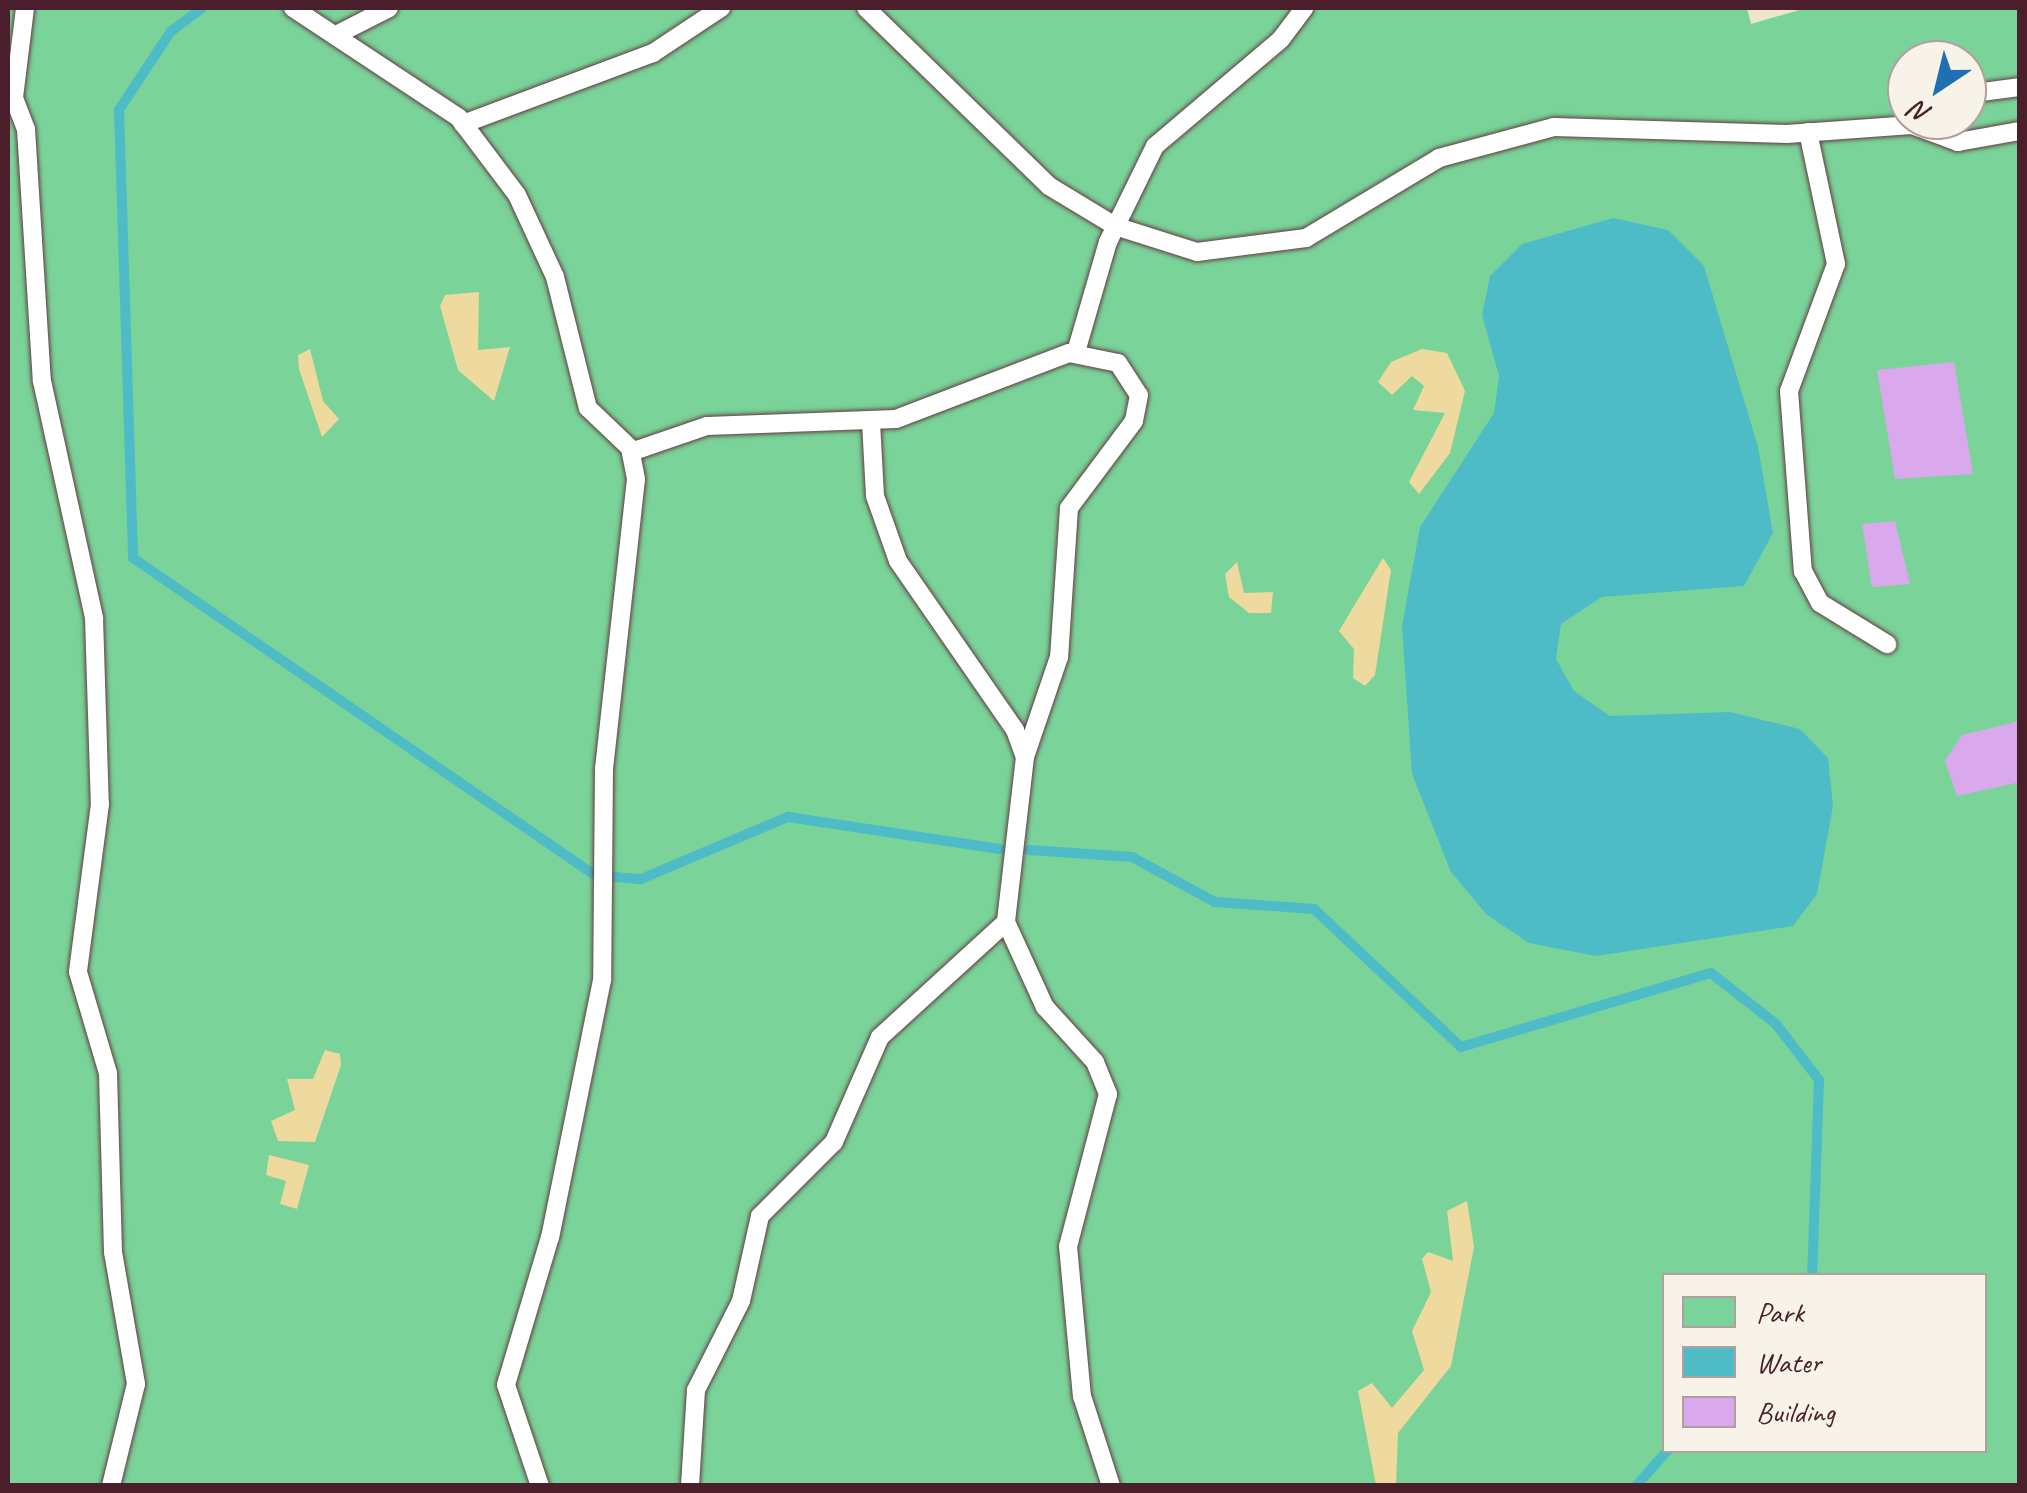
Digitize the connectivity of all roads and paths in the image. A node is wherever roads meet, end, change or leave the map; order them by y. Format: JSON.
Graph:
{"nodes":[{"id":1,"x":25,"y":8,"type":"edge"},
{"id":2,"x":293,"y":8,"type":"edge"},
{"id":3,"x":390,"y":8,"type":"edge"},
{"id":4,"x":721,"y":8,"type":"edge"},
{"id":5,"x":866,"y":8,"type":"edge"},
{"id":6,"x":1304,"y":8,"type":"edge"},
{"id":7,"x":338,"y":34,"type":"junction"},
{"id":8,"x":2020,"y":87,"type":"edge"},
{"id":9,"x":1987,"y":91,"type":"edge"},
{"id":10,"x":11,"y":98,"type":"edge"},
{"id":11,"x":463,"y":124,"type":"junction"},
{"id":12,"x":1887,"y":125,"type":"edge"},
{"id":13,"x":1808,"y":132,"type":"junction"},
{"id":14,"x":2020,"y":132,"type":"edge"},
{"id":15,"x":1987,"y":137,"type":"edge"},
{"id":16,"x":1116,"y":226,"type":"junction"},
{"id":17,"x":1076,"y":352,"type":"junction"},
{"id":18,"x":871,"y":422,"type":"junction"},
{"id":19,"x":631,"y":452,"type":"junction"},
{"id":20,"x":1886,"y":644,"type":"dead end"},
{"id":21,"x":1025,"y":757,"type":"junction"},
{"id":22,"x":1006,"y":922,"type":"junction"},
{"id":23,"x":112,"y":1486,"type":"edge"},
{"id":24,"x":540,"y":1486,"type":"edge"},
{"id":25,"x":690,"y":1486,"type":"edge"},
{"id":26,"x":1111,"y":1486,"type":"edge"}],
"edges":[{"from":1,"to":10,"type":"lane"},
{"from":2,"to":7,"type":"lane"},
{"from":3,"to":7,"type":"lane"},
{"from":4,"to":11,"type":"lane"},
{"from":5,"to":16,"type":"lane"},
{"from":6,"to":16,"type":"lane"},
{"from":7,"to":11,"type":"lane"},
{"from":8,"to":9,"type":"lane"},
{"from":10,"to":23,"type":"lane"},
{"from":11,"to":19,"type":"lane"},
{"from":12,"to":13,"type":"lane"},
{"from":13,"to":16,"type":"lane"},
{"from":13,"to":20,"type":"lane"},
{"from":14,"to":15,"type":"lane"},
{"from":16,"to":17,"type":"lane"},
{"from":17,"to":18,"type":"lane"},
{"from":17,"to":21,"type":"lane"},
{"from":18,"to":19,"type":"lane"},
{"from":18,"to":21,"type":"lane"},
{"from":19,"to":24,"type":"lane"},
{"from":21,"to":22,"type":"lane"},
{"from":22,"to":25,"type":"lane"},
{"from":22,"to":26,"type":"lane"}]}
